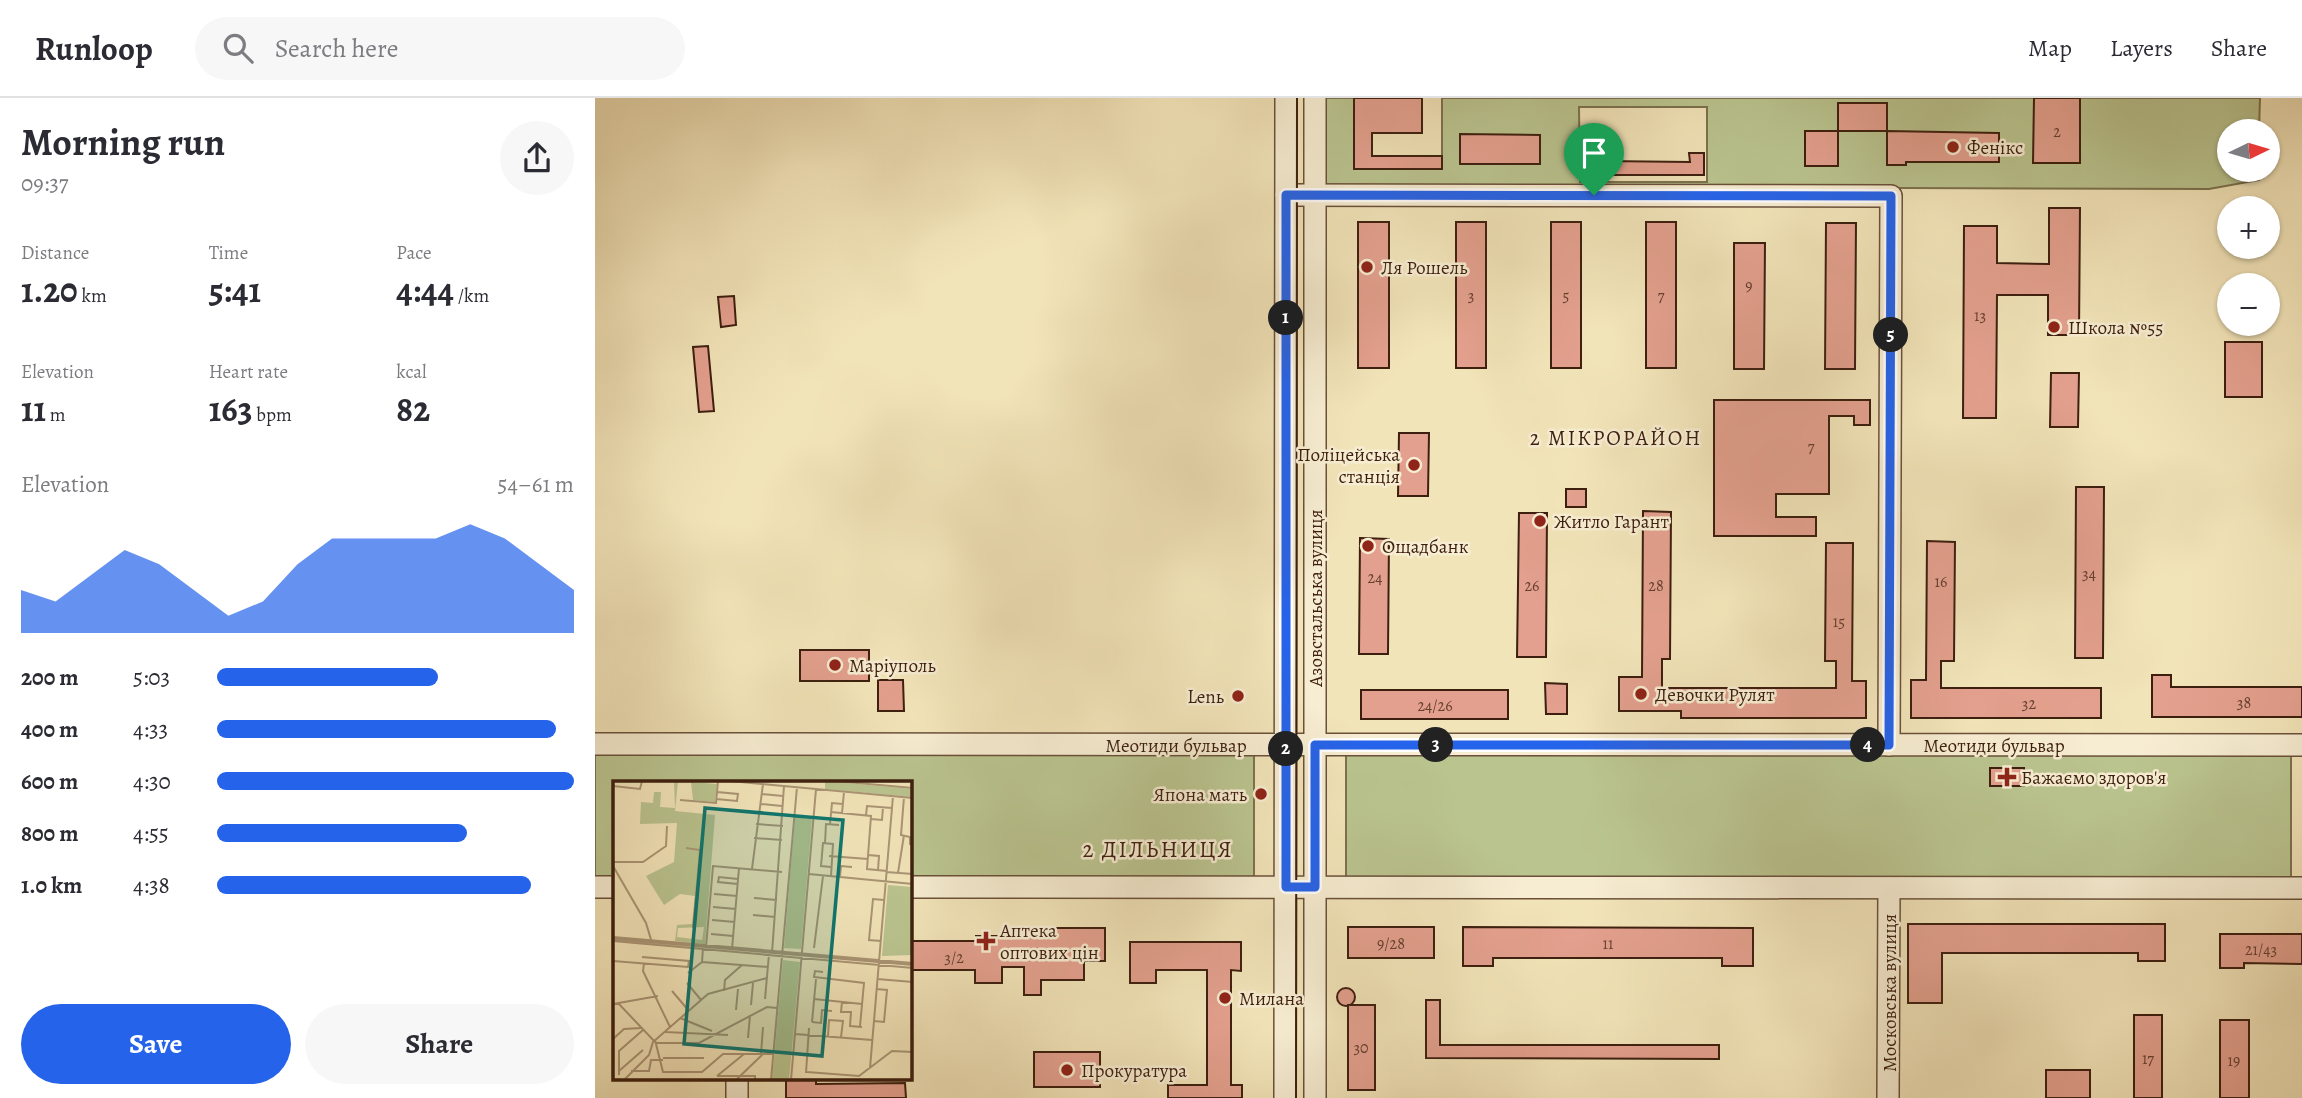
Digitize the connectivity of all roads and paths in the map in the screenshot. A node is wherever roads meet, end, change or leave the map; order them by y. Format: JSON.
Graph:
{"nodes":[{"id":1,"x":1286,"y":98,"type":"edge"},
{"id":2,"x":1315,"y":98,"type":"edge"},
{"id":3,"x":1286,"y":195,"type":"junction"},
{"id":4,"x":1315,"y":195,"type":"junction"},
{"id":5,"x":595,"y":744,"type":"edge"},
{"id":6,"x":1286,"y":745,"type":"junction"},
{"id":7,"x":1315,"y":745,"type":"junction"},
{"id":8,"x":1889,"y":745,"type":"junction"},
{"id":9,"x":2302,"y":746,"type":"edge"},
{"id":10,"x":595,"y":887,"type":"edge"},
{"id":11,"x":613,"y":887,"type":"edge"},
{"id":12,"x":912,"y":887,"type":"edge"},
{"id":13,"x":1286,"y":887,"type":"junction"},
{"id":14,"x":1315,"y":887,"type":"junction"},
{"id":15,"x":1889,"y":888,"type":"junction"},
{"id":16,"x":2302,"y":888,"type":"edge"},
{"id":17,"x":737,"y":1080,"type":"edge"},
{"id":18,"x":737,"y":1098,"type":"edge"},
{"id":19,"x":1285,"y":1098,"type":"edge"},
{"id":20,"x":1315,"y":1098,"type":"edge"},
{"id":21,"x":1888,"y":1098,"type":"edge"}],
"edges":[{"from":1,"to":3,"type":"street","name":"Азовстальська вулиця"},
{"from":2,"to":4,"type":"street","name":"Азовстальська вулиця"},
{"from":3,"to":4,"type":"street"},
{"from":3,"to":6,"type":"street","name":"Азовстальська вулиця"},
{"from":4,"to":7,"type":"street","name":"Азовстальська вулиця"},
{"from":4,"to":8,"type":"street"},
{"from":5,"to":6,"type":"street","name":"Меотиди бульвар"},
{"from":6,"to":7,"type":"street","name":"Меотиди бульвар"},
{"from":6,"to":13,"type":"street","name":"Азовстальська вулиця"},
{"from":7,"to":8,"type":"street","name":"Меотиди бульвар"},
{"from":7,"to":14,"type":"street","name":"Азовстальська вулиця"},
{"from":8,"to":9,"type":"street","name":"Меотиди бульвар"},
{"from":10,"to":11,"type":"street"},
{"from":12,"to":13,"type":"street"},
{"from":13,"to":14,"type":"street"},
{"from":13,"to":19,"type":"street","name":"Азовстальська вулиця"},
{"from":14,"to":15,"type":"street"},
{"from":14,"to":20,"type":"street","name":"Азовстальська вулиця"},
{"from":15,"to":16,"type":"street"},
{"from":15,"to":21,"type":"street","name":"Московська вулиця"},
{"from":17,"to":18,"type":"street"}]}
